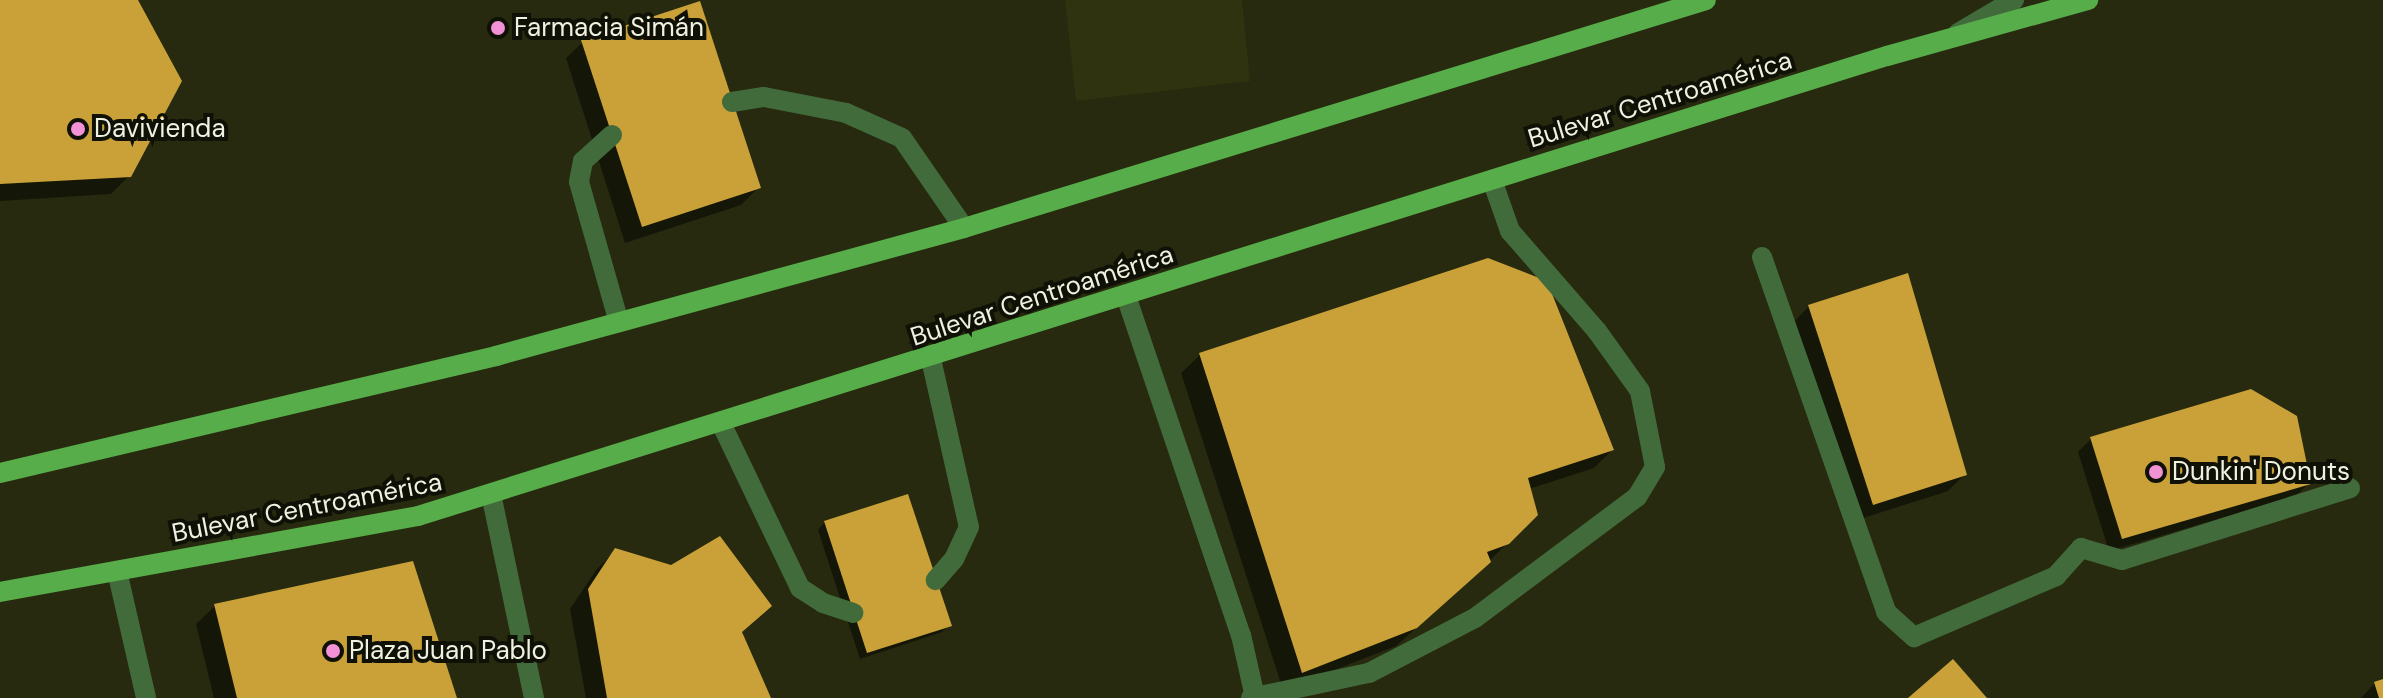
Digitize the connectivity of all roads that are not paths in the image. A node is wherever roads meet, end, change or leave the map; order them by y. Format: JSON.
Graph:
{"nodes":[{"id":1,"x":1706,"y":0,"type":"edge"},
{"id":2,"x":2014,"y":0,"type":"edge"},
{"id":3,"x":2088,"y":0,"type":"edge"},
{"id":4,"x":1947,"y":39,"type":"junction"},
{"id":5,"x":732,"y":102,"type":"dead end"},
{"id":6,"x":612,"y":135,"type":"dead end"},
{"id":7,"x":1492,"y":180,"type":"junction"},
{"id":8,"x":964,"y":228,"type":"junction"},
{"id":9,"x":1762,"y":257,"type":"dead end"},
{"id":10,"x":1126,"y":296,"type":"junction"},
{"id":11,"x":619,"y":322,"type":"junction"},
{"id":12,"x":931,"y":359,"type":"junction"},
{"id":13,"x":721,"y":423,"type":"junction"},
{"id":14,"x":0,"y":473,"type":"edge"},
{"id":15,"x":2350,"y":488,"type":"dead end"},
{"id":16,"x":491,"y":494,"type":"junction"},
{"id":17,"x":117,"y":571,"type":"junction"},
{"id":18,"x":936,"y":580,"type":"dead end"},
{"id":19,"x":0,"y":592,"type":"edge"},
{"id":20,"x":853,"y":613,"type":"dead end"},
{"id":21,"x":1253,"y":697,"type":"edge"},
{"id":22,"x":146,"y":698,"type":"edge"},
{"id":23,"x":534,"y":698,"type":"edge"}],
"edges":[{"from":1,"to":8,"type":"main road"},
{"from":2,"to":4,"type":"street"},
{"from":3,"to":4,"type":"main road","name":"Bulevar Centroamérica"},
{"from":4,"to":7,"type":"main road","name":"Bulevar Centroamérica"},
{"from":5,"to":8,"type":"street"},
{"from":6,"to":11,"type":"street"},
{"from":7,"to":10,"type":"main road","name":"Bulevar Centroamérica"},
{"from":7,"to":21,"type":"street"},
{"from":8,"to":11,"type":"main road"},
{"from":9,"to":15,"type":"street"},
{"from":10,"to":12,"type":"main road","name":"Bulevar Centroamérica"},
{"from":10,"to":21,"type":"street"},
{"from":11,"to":14,"type":"main road"},
{"from":12,"to":13,"type":"main road","name":"Bulevar Centroamérica"},
{"from":12,"to":18,"type":"street"},
{"from":13,"to":16,"type":"main road","name":"Bulevar Centroamérica"},
{"from":13,"to":20,"type":"street"},
{"from":16,"to":17,"type":"main road","name":"Bulevar Centroamérica"},
{"from":16,"to":23,"type":"street"},
{"from":17,"to":19,"type":"main road","name":"Bulevar Centroamérica"},
{"from":17,"to":22,"type":"street"}]}
